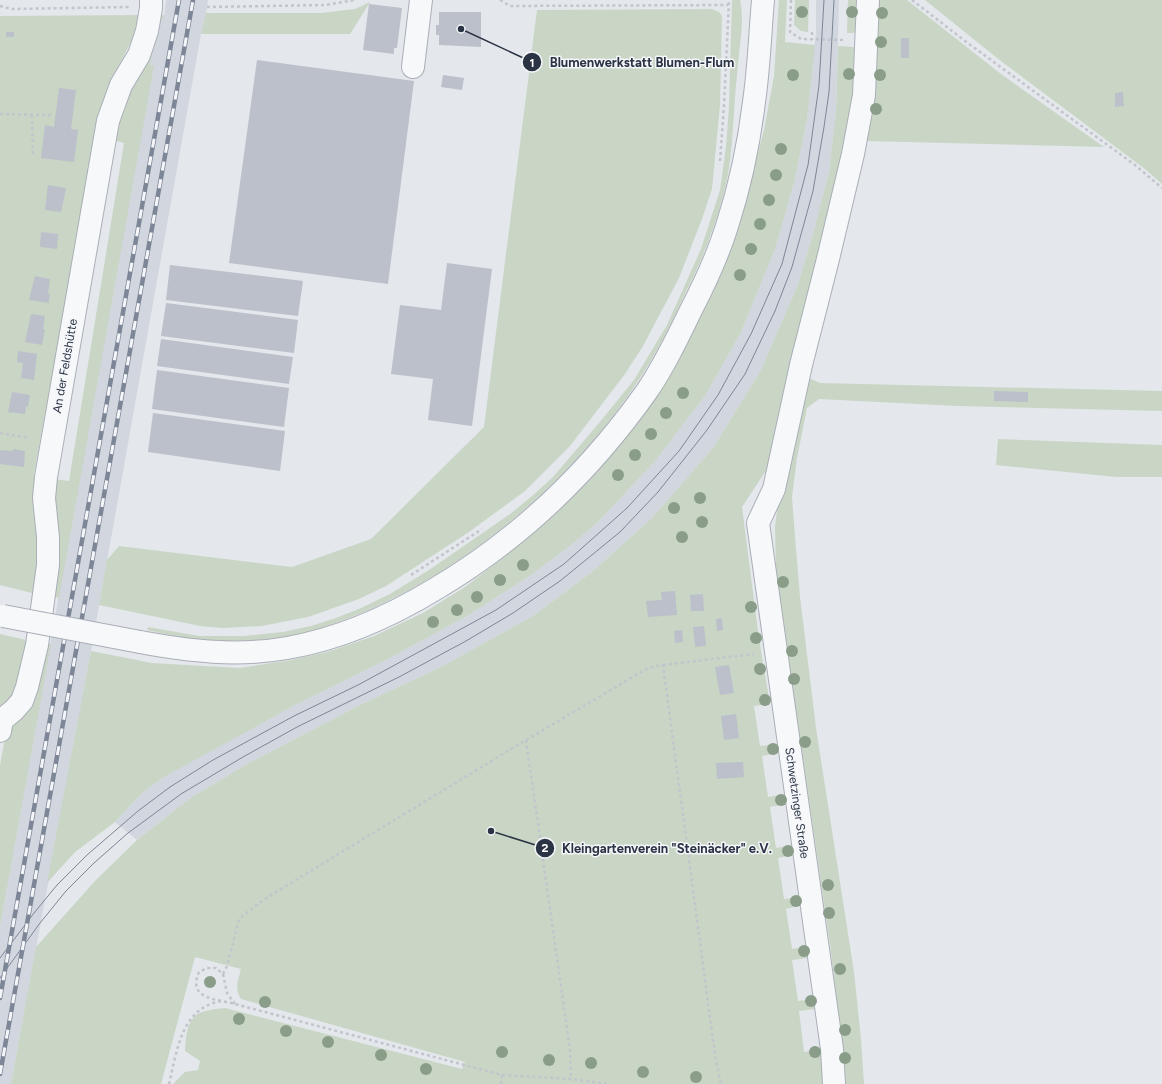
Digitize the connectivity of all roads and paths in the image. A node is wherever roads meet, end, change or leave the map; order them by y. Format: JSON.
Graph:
{"nodes":[{"id":1,"x":355,"y":0,"type":"edge"},
{"id":2,"x":421,"y":0,"type":"edge"},
{"id":3,"x":500,"y":0,"type":"edge"},
{"id":4,"x":728,"y":0,"type":"edge"},
{"id":5,"x":763,"y":0,"type":"edge"},
{"id":6,"x":791,"y":0,"type":"edge"},
{"id":7,"x":868,"y":0,"type":"edge"},
{"id":8,"x":912,"y":0,"type":"edge"},
{"id":9,"x":142,"y":4,"type":"edge"},
{"id":10,"x":728,"y":5,"type":"junction"},
{"id":11,"x":0,"y":6,"type":"edge"},
{"id":12,"x":207,"y":7,"type":"dead end"},
{"id":13,"x":812,"y":32,"type":"dead end"},
{"id":14,"x":812,"y":40,"type":"junction"},
{"id":15,"x":868,"y":42,"type":"junction"},
{"id":16,"x":413,"y":66,"type":"dead end"},
{"id":17,"x":0,"y":114,"type":"edge"},
{"id":18,"x":32,"y":115,"type":"junction"},
{"id":19,"x":51,"y":115,"type":"dead end"},
{"id":20,"x":33,"y":155,"type":"dead end"},
{"id":21,"x":719,"y":162,"type":"dead end"},
{"id":22,"x":1162,"y":188,"type":"edge"},
{"id":23,"x":0,"y":433,"type":"edge"},
{"id":24,"x":34,"y":439,"type":"dead end"},
{"id":25,"x":484,"y":527,"type":"dead end"},
{"id":26,"x":408,"y":577,"type":"dead end"},
{"id":27,"x":2,"y":615,"type":"edge"},
{"id":28,"x":733,"y":656,"type":"dead end"},
{"id":29,"x":663,"y":665,"type":"junction"},
{"id":30,"x":1,"y":723,"type":"edge"},
{"id":31,"x":526,"y":740,"type":"junction"},
{"id":32,"x":223,"y":974,"type":"junction"},
{"id":33,"x":223,"y":1000,"type":"junction"},
{"id":34,"x":235,"y":1004,"type":"junction"},
{"id":35,"x":502,"y":1074,"type":"junction"},
{"id":36,"x":571,"y":1079,"type":"junction"},
{"id":37,"x":169,"y":1084,"type":"edge"},
{"id":38,"x":502,"y":1084,"type":"edge"},
{"id":39,"x":608,"y":1084,"type":"edge"},
{"id":40,"x":721,"y":1084,"type":"edge"},
{"id":41,"x":834,"y":1084,"type":"edge"}],
"edges":[{"from":1,"to":12,"type":"path"},
{"from":2,"to":16,"type":"street"},
{"from":3,"to":10,"type":"path"},
{"from":4,"to":10,"type":"path"},
{"from":5,"to":27,"type":"street","bridge":true},
{"from":6,"to":14,"type":"path"},
{"from":7,"to":15,"type":"street"},
{"from":8,"to":22,"type":"path"},
{"from":9,"to":11,"type":"path"},
{"from":9,"to":30,"type":"street","name":"An der Feldshütte"},
{"from":10,"to":21,"type":"path"},
{"from":13,"to":14,"type":"path"},
{"from":14,"to":15,"type":"path"},
{"from":15,"to":41,"type":"street","name":"Schwetzinger Straße"},
{"from":17,"to":18,"type":"path"},
{"from":18,"to":19,"type":"path"},
{"from":18,"to":20,"type":"path"},
{"from":23,"to":24,"type":"path"},
{"from":25,"to":26,"type":"path"},
{"from":28,"to":29,"type":"path"},
{"from":29,"to":31,"type":"path"},
{"from":29,"to":40,"type":"path"},
{"from":31,"to":32,"type":"path"},
{"from":31,"to":36,"type":"path"},
{"from":32,"to":33,"type":"path"},
{"from":32,"to":34,"type":"path"},
{"from":33,"to":34,"type":"path"},
{"from":33,"to":37,"type":"path"},
{"from":34,"to":35,"type":"path"},
{"from":35,"to":36,"type":"path"},
{"from":35,"to":38,"type":"path"},
{"from":36,"to":39,"type":"path"}]}
